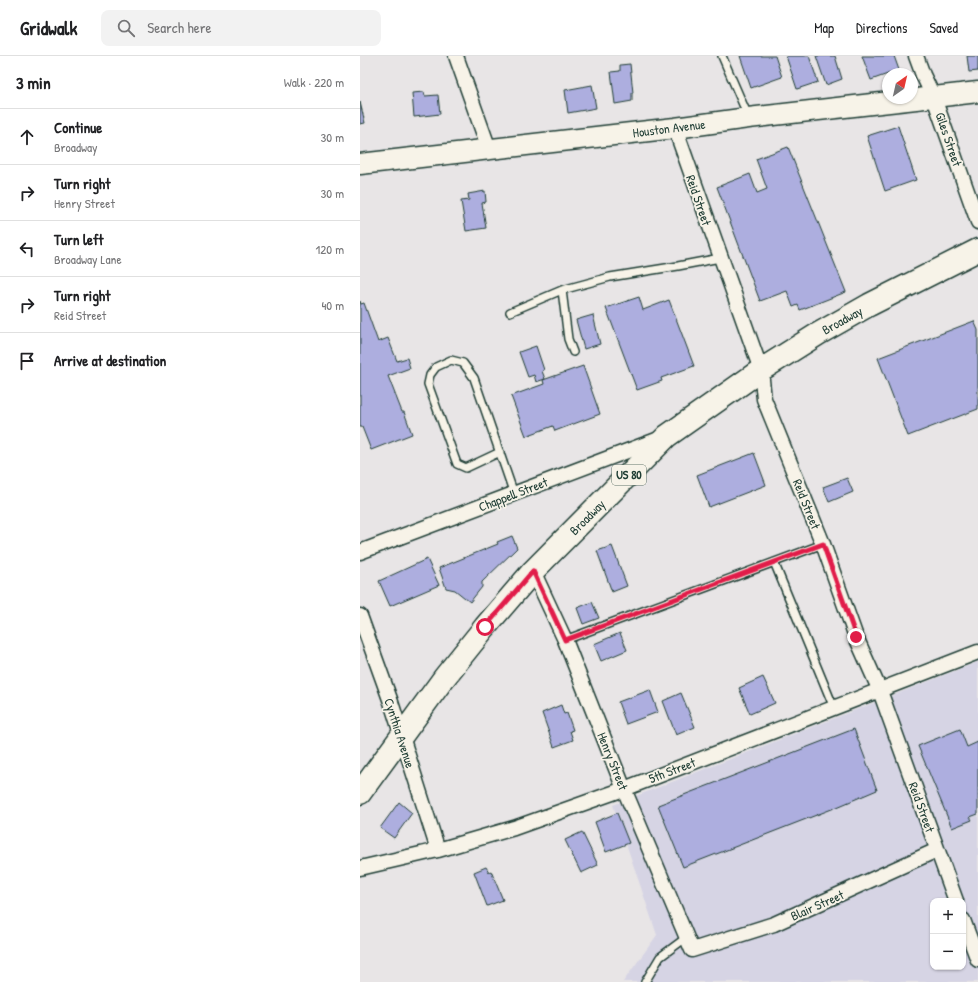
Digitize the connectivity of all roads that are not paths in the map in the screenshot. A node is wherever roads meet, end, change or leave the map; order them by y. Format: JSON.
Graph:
{"nodes":[{"id":1,"x":456,"y":56,"type":"edge"},
{"id":2,"x":722,"y":56,"type":"edge"},
{"id":3,"x":916,"y":56,"type":"edge"},
{"id":4,"x":978,"y":92,"type":"edge"},
{"id":5,"x":934,"y":98,"type":"junction"},
{"id":6,"x":748,"y":118,"type":"junction"},
{"id":7,"x":675,"y":128,"type":"junction"},
{"id":8,"x":488,"y":149,"type":"junction"},
{"id":9,"x":360,"y":164,"type":"edge"},
{"id":10,"x":978,"y":222,"type":"edge"},
{"id":11,"x":978,"y":250,"type":"edge"},
{"id":12,"x":720,"y":258,"type":"junction"},
{"id":13,"x":562,"y":290,"type":"junction"},
{"id":14,"x":510,"y":312,"type":"dead end"},
{"id":15,"x":573,"y":352,"type":"dead end"},
{"id":16,"x":761,"y":370,"type":"junction"},
{"id":17,"x":667,"y":436,"type":"junction"},
{"id":18,"x":500,"y":452,"type":"junction"},
{"id":19,"x":514,"y":494,"type":"junction"},
{"id":20,"x":823,"y":544,"type":"junction"},
{"id":21,"x":360,"y":552,"type":"edge"},
{"id":22,"x":774,"y":562,"type":"junction"},
{"id":23,"x":533,"y":571,"type":"junction"},
{"id":24,"x":360,"y":616,"type":"edge"},
{"id":25,"x":565,"y":640,"type":"junction"},
{"id":26,"x":978,"y":652,"type":"edge"},
{"id":27,"x":880,"y":691,"type":"junction"},
{"id":28,"x":834,"y":708,"type":"junction"},
{"id":29,"x":402,"y":736,"type":"junction"},
{"id":30,"x":624,"y":789,"type":"junction"},
{"id":31,"x":360,"y":793,"type":"edge"},
{"id":32,"x":438,"y":850,"type":"junction"},
{"id":33,"x":937,"y":850,"type":"junction"},
{"id":34,"x":360,"y":868,"type":"edge"},
{"id":35,"x":955,"y":898,"type":"edge"},
{"id":36,"x":966,"y":928,"type":"edge"},
{"id":37,"x":687,"y":937,"type":"junction"},
{"id":38,"x":692,"y":950,"type":"joint"},
{"id":39,"x":978,"y":960,"type":"edge"},
{"id":40,"x":644,"y":982,"type":"edge"}],
"edges":[{"from":1,"to":8,"type":"street"},
{"from":2,"to":6,"type":"lane"},
{"from":3,"to":5,"type":"street","name":"Giles Street"},
{"from":4,"to":5,"type":"street","name":"Houston Avenue"},
{"from":5,"to":6,"type":"street","name":"Houston Avenue"},
{"from":5,"to":10,"type":"street","name":"Giles Street"},
{"from":6,"to":7,"type":"street","name":"Houston Avenue"},
{"from":7,"to":8,"type":"street","name":"Houston Avenue"},
{"from":7,"to":12,"type":"street","name":"Reid Street"},
{"from":8,"to":9,"type":"street","name":"Houston Avenue"},
{"from":11,"to":16,"type":"main road","name":"Broadway","number":"US 80"},
{"from":12,"to":13,"type":"lane"},
{"from":12,"to":16,"type":"street","name":"Reid Street"},
{"from":13,"to":14,"type":"lane"},
{"from":13,"to":15,"type":"lane"},
{"from":16,"to":17,"type":"main road","name":"Broadway","number":"US 80"},
{"from":16,"to":20,"type":"street","name":"Reid Street"},
{"from":17,"to":19,"type":"street","name":"Chappell Street"},
{"from":17,"to":23,"type":"main road","name":"Broadway","number":"US 80"},
{"from":18,"to":18,"type":"lane"},
{"from":18,"to":19,"type":"lane"},
{"from":19,"to":21,"type":"street","name":"Chappell Street"},
{"from":20,"to":22,"type":"lane"},
{"from":20,"to":27,"type":"street","name":"Reid Street"},
{"from":22,"to":25,"type":"lane"},
{"from":22,"to":28,"type":"lane"},
{"from":23,"to":25,"type":"street","name":"Henry Street"},
{"from":23,"to":29,"type":"main road","name":"Broadway","number":"US 80"},
{"from":24,"to":29,"type":"street","name":"Cynthia Avenue"},
{"from":25,"to":30,"type":"street","name":"Henry Street"},
{"from":26,"to":27,"type":"street","name":"5th Street"},
{"from":27,"to":28,"type":"street","name":"5th Street"},
{"from":27,"to":33,"type":"street","name":"Reid Street"},
{"from":28,"to":30,"type":"street","name":"5th Street"},
{"from":29,"to":31,"type":"main road","name":"Broadway","number":"US 80"},
{"from":29,"to":32,"type":"street","name":"Cynthia Avenue"},
{"from":30,"to":32,"type":"street","name":"5th Street"},
{"from":30,"to":37,"type":"street","name":"Henry Street"},
{"from":32,"to":34,"type":"street","name":"5th Street"},
{"from":33,"to":35,"type":"street","name":"Reid Street"},
{"from":33,"to":38,"type":"street","name":"Blair Street"},
{"from":36,"to":39,"type":"street"},
{"from":37,"to":38,"type":"street","name":"Henry Street"},
{"from":37,"to":40,"type":"lane"}]}
